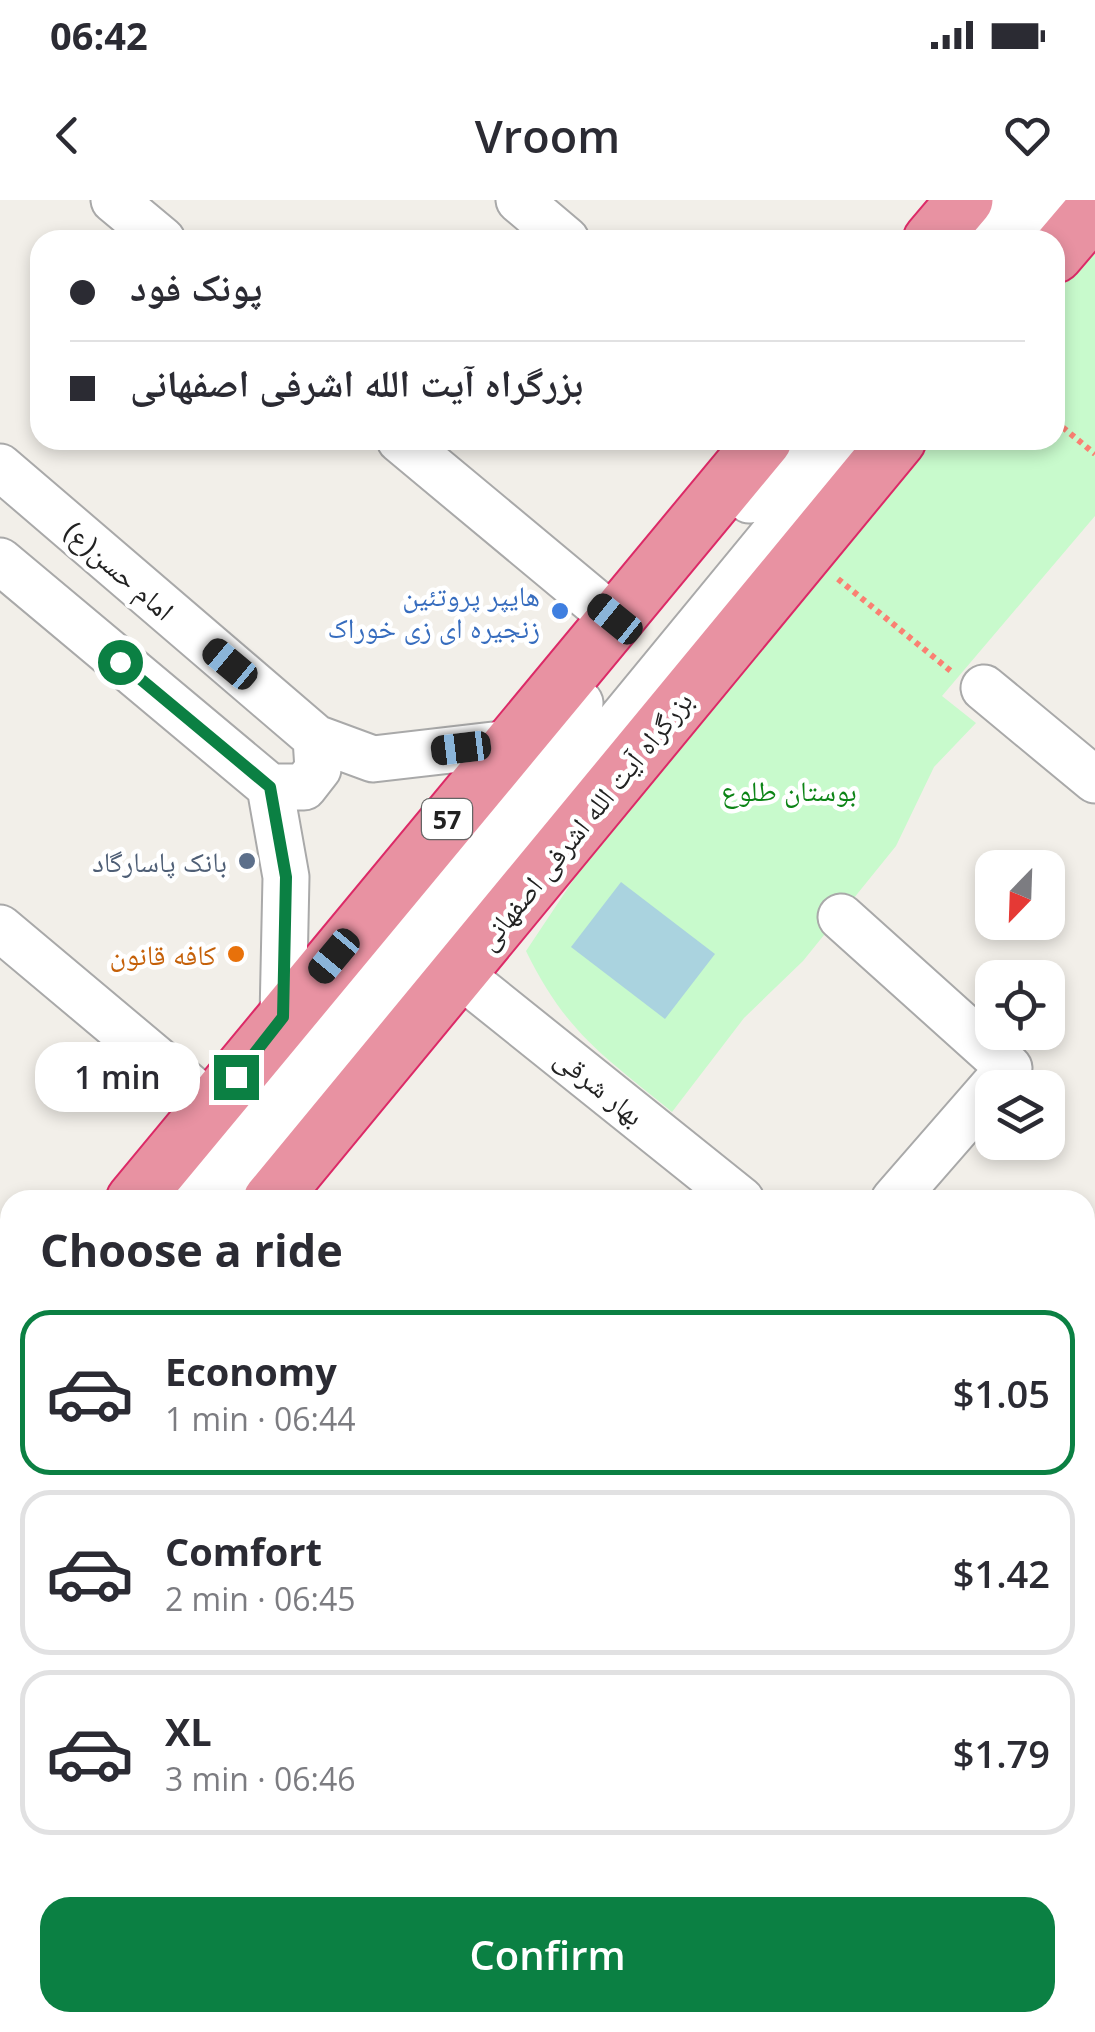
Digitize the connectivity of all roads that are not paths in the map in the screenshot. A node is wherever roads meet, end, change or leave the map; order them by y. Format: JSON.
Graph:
{"nodes":[{"id":1,"x":114,"y":200,"type":"edge"},
{"id":2,"x":519,"y":200,"type":"edge"},
{"id":3,"x":965,"y":200,"type":"edge"},
{"id":4,"x":1003,"y":200,"type":"edge"},
{"id":5,"x":1054,"y":200,"type":"edge"},
{"id":6,"x":1095,"y":208,"type":"edge"},
{"id":7,"x":150,"y":230,"type":"edge"},
{"id":8,"x":554,"y":230,"type":"edge"},
{"id":9,"x":940,"y":230,"type":"edge"},
{"id":10,"x":977,"y":230,"type":"edge"},
{"id":11,"x":1029,"y":230,"type":"edge"},
{"id":12,"x":1065,"y":242,"type":"edge"},
{"id":13,"x":412,"y":450,"type":"edge"},
{"id":14,"x":756,"y":450,"type":"edge"},
{"id":15,"x":791,"y":450,"type":"edge"},
{"id":16,"x":843,"y":450,"type":"edge"},
{"id":17,"x":890,"y":450,"type":"edge"},
{"id":18,"x":0,"y":467,"type":"edge"},
{"id":19,"x":0,"y":562,"type":"edge"},
{"id":20,"x":615,"y":619,"type":"junction"},
{"id":21,"x":968,"y":680,"type":"road end"},
{"id":22,"x":316,"y":738,"type":"junction"},
{"id":23,"x":510,"y":743,"type":"junction"},
{"id":24,"x":1095,"y":780,"type":"edge"},
{"id":25,"x":270,"y":787,"type":"junction"},
{"id":26,"x":840,"y":916,"type":"dead end"},
{"id":27,"x":0,"y":928,"type":"edge"},
{"id":28,"x":458,"y":973,"type":"junction"},
{"id":29,"x":283,"y":1017,"type":"junction"},
{"id":30,"x":212,"y":1106,"type":"junction"},
{"id":31,"x":142,"y":1190,"type":"edge"},
{"id":32,"x":180,"y":1190,"type":"edge"},
{"id":33,"x":234,"y":1190,"type":"edge"},
{"id":34,"x":280,"y":1190,"type":"edge"},
{"id":35,"x":729,"y":1190,"type":"edge"},
{"id":36,"x":903,"y":1190,"type":"edge"}],
"edges":[{"from":1,"to":7,"type":"street"},
{"from":2,"to":8,"type":"street"},
{"from":3,"to":9,"type":"highway"},
{"from":4,"to":10,"type":"street"},
{"from":5,"to":11,"type":"street"},
{"from":6,"to":12,"type":"highway"},
{"from":13,"to":20,"type":"street"},
{"from":14,"to":20,"type":"highway","number":"57"},
{"from":15,"to":32,"type":"street"},
{"from":16,"to":33,"type":"street"},
{"from":17,"to":28,"type":"highway","name":"بزرگراه آیت الله اشرفی اصفهانی"},
{"from":18,"to":22,"type":"street","name":"امام حسن(ع)"},
{"from":19,"to":25,"type":"street"},
{"from":20,"to":23,"type":"highway","number":"57"},
{"from":21,"to":24,"type":"street"},
{"from":22,"to":23,"type":"street","name":"امام حسن(ع)"},
{"from":22,"to":25,"type":"street"},
{"from":23,"to":29,"type":"highway","number":"57"},
{"from":25,"to":29,"type":"street"},
{"from":26,"to":36,"type":"street"},
{"from":27,"to":30,"type":"street"},
{"from":28,"to":34,"type":"highway","name":"بزرگراه آیت الله اشرفی اصفهانی"},
{"from":28,"to":35,"type":"street","name":"بهار شرقی"},
{"from":29,"to":30,"type":"highway","number":"57"},
{"from":30,"to":31,"type":"highway","number":"57"}]}
